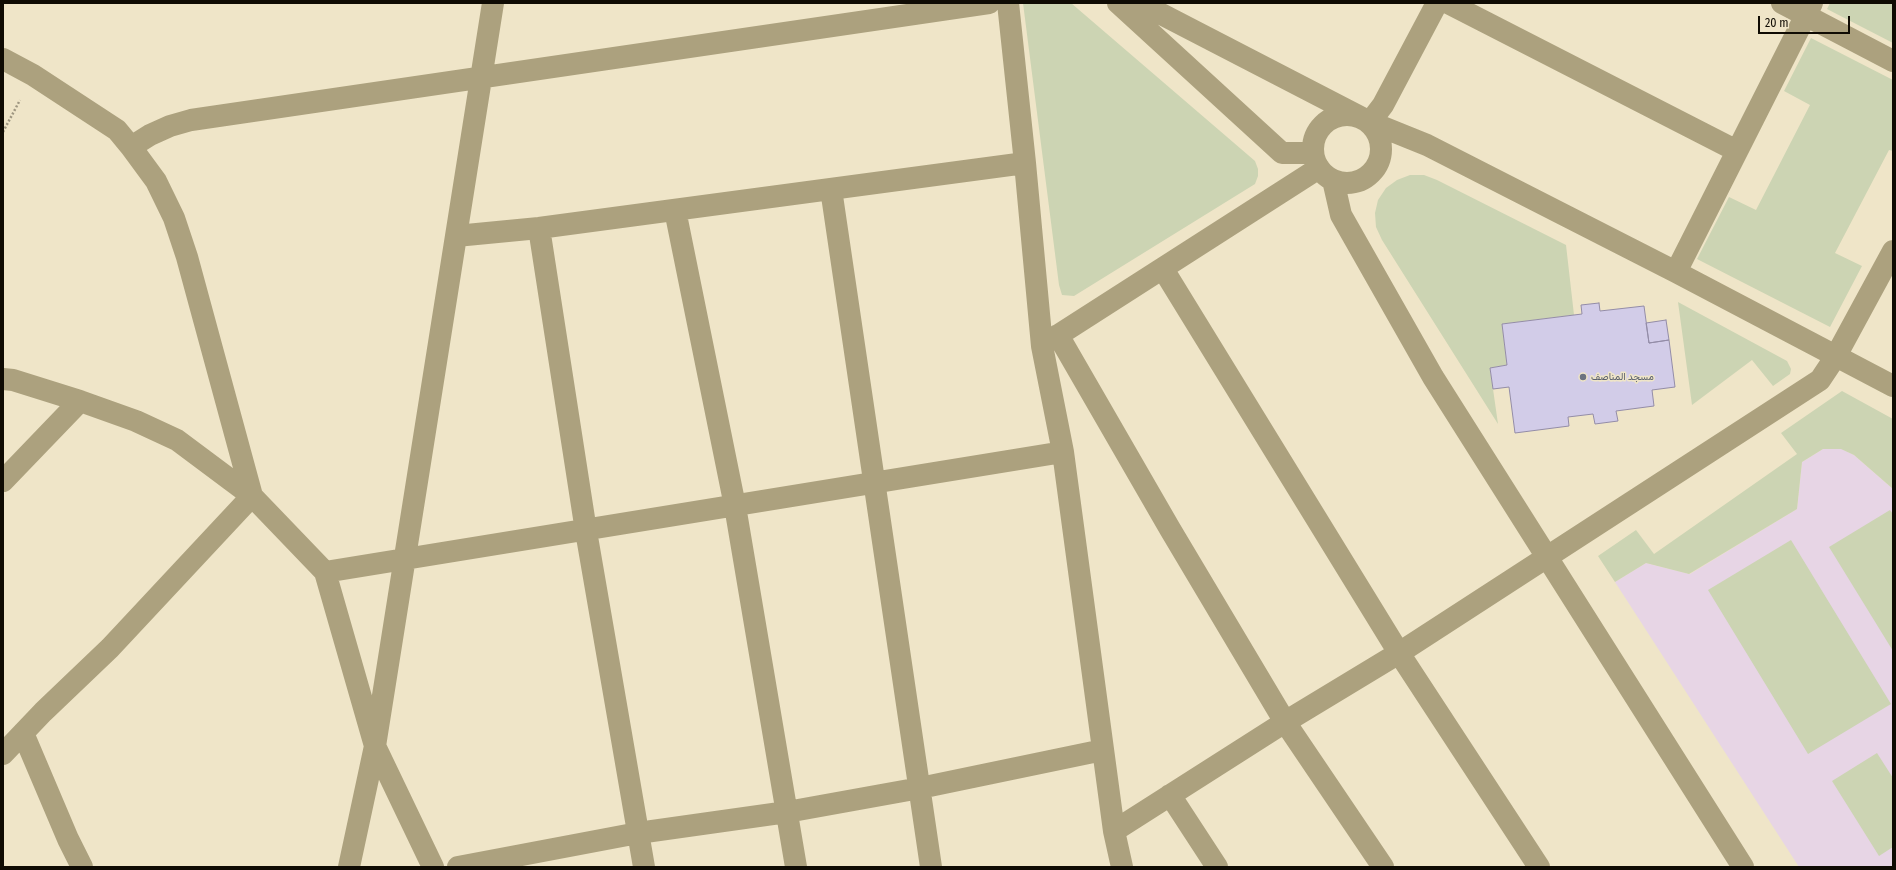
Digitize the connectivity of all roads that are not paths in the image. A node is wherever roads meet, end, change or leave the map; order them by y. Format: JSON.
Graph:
{"nodes":[{"id":1,"x":493,"y":3,"type":"edge"},
{"id":2,"x":989,"y":3,"type":"edge"},
{"id":3,"x":1008,"y":3,"type":"edge"},
{"id":4,"x":1118,"y":3,"type":"edge"},
{"id":5,"x":1140,"y":3,"type":"edge"},
{"id":6,"x":1437,"y":3,"type":"edge"},
{"id":7,"x":1448,"y":3,"type":"edge"},
{"id":8,"x":1782,"y":3,"type":"edge"},
{"id":9,"x":1809,"y":9,"type":"edge"},
{"id":10,"x":3,"y":59,"type":"edge"},
{"id":11,"x":1893,"y":61,"type":"edge"},
{"id":12,"x":481,"y":78,"type":"junction"},
{"id":13,"x":1370,"y":122,"type":"junction"},
{"id":14,"x":131,"y":147,"type":"junction"},
{"id":15,"x":1737,"y":151,"type":"junction"},
{"id":16,"x":1025,"y":163,"type":"junction"},
{"id":17,"x":1322,"y":167,"type":"junction"},
{"id":18,"x":831,"y":189,"type":"junction"},
{"id":19,"x":675,"y":210,"type":"junction"},
{"id":20,"x":539,"y":228,"type":"junction"},
{"id":21,"x":456,"y":236,"type":"junction"},
{"id":22,"x":1893,"y":251,"type":"edge"},
{"id":23,"x":1163,"y":269,"type":"junction"},
{"id":24,"x":1676,"y":272,"type":"junction"},
{"id":25,"x":1050,"y":341,"type":"junction"},
{"id":26,"x":1836,"y":356,"type":"junction"},
{"id":27,"x":3,"y":379,"type":"edge"},
{"id":28,"x":1893,"y":386,"type":"edge"},
{"id":29,"x":80,"y":401,"type":"junction"},
{"id":30,"x":1063,"y":452,"type":"junction"},
{"id":31,"x":3,"y":481,"type":"edge"},
{"id":32,"x":876,"y":483,"type":"junction"},
{"id":33,"x":252,"y":496,"type":"junction"},
{"id":34,"x":735,"y":506,"type":"junction"},
{"id":35,"x":586,"y":530,"type":"junction"},
{"id":36,"x":1548,"y":556,"type":"junction"},
{"id":37,"x":405,"y":558,"type":"junction"},
{"id":38,"x":324,"y":572,"type":"junction"},
{"id":39,"x":1399,"y":653,"type":"junction"},
{"id":40,"x":1285,"y":722,"type":"junction"},
{"id":41,"x":23,"y":733,"type":"junction"},
{"id":42,"x":375,"y":746,"type":"junction"},
{"id":43,"x":1103,"y":750,"type":"junction"},
{"id":44,"x":3,"y":754,"type":"edge"},
{"id":45,"x":920,"y":788,"type":"junction"},
{"id":46,"x":1170,"y":795,"type":"junction"},
{"id":47,"x":786,"y":812,"type":"junction"},
{"id":48,"x":1114,"y":831,"type":"junction"},
{"id":49,"x":638,"y":833,"type":"junction"},
{"id":50,"x":82,"y":867,"type":"edge"},
{"id":51,"x":349,"y":867,"type":"edge"},
{"id":52,"x":433,"y":867,"type":"edge"},
{"id":53,"x":458,"y":867,"type":"edge"},
{"id":54,"x":644,"y":867,"type":"edge"},
{"id":55,"x":796,"y":867,"type":"edge"},
{"id":56,"x":931,"y":867,"type":"edge"},
{"id":57,"x":1122,"y":867,"type":"edge"},
{"id":58,"x":1217,"y":867,"type":"edge"},
{"id":59,"x":1383,"y":867,"type":"edge"},
{"id":60,"x":1539,"y":867,"type":"edge"},
{"id":61,"x":1743,"y":867,"type":"edge"}],
"edges":[{"from":1,"to":12,"type":"street"},
{"from":2,"to":12,"type":"street"},
{"from":3,"to":16,"type":"street"},
{"from":4,"to":17,"type":"street"},
{"from":5,"to":13,"type":"street"},
{"from":6,"to":13,"type":"street"},
{"from":7,"to":15,"type":"street"},
{"from":8,"to":9,"type":"street"},
{"from":9,"to":11,"type":"street"},
{"from":9,"to":15,"type":"street"},
{"from":10,"to":14,"type":"street"},
{"from":12,"to":14,"type":"street"},
{"from":12,"to":21,"type":"street"},
{"from":13,"to":17,"type":"street"},
{"from":13,"to":17,"type":"street"},
{"from":13,"to":24,"type":"street"},
{"from":14,"to":33,"type":"street"},
{"from":15,"to":24,"type":"street"},
{"from":16,"to":18,"type":"street"},
{"from":16,"to":25,"type":"street"},
{"from":17,"to":23,"type":"street"},
{"from":17,"to":36,"type":"street"},
{"from":18,"to":19,"type":"street"},
{"from":18,"to":32,"type":"street"},
{"from":19,"to":20,"type":"street"},
{"from":19,"to":34,"type":"street"},
{"from":20,"to":21,"type":"street"},
{"from":20,"to":35,"type":"street"},
{"from":21,"to":37,"type":"street"},
{"from":22,"to":26,"type":"street"},
{"from":23,"to":25,"type":"street"},
{"from":23,"to":39,"type":"street"},
{"from":24,"to":26,"type":"street"},
{"from":25,"to":30,"type":"street"},
{"from":25,"to":40,"type":"street"},
{"from":26,"to":28,"type":"street"},
{"from":26,"to":36,"type":"street"},
{"from":27,"to":29,"type":"street"},
{"from":29,"to":31,"type":"street"},
{"from":29,"to":33,"type":"street"},
{"from":30,"to":32,"type":"street"},
{"from":30,"to":43,"type":"street"},
{"from":32,"to":34,"type":"street"},
{"from":32,"to":45,"type":"street"},
{"from":33,"to":38,"type":"street"},
{"from":33,"to":41,"type":"street"},
{"from":34,"to":35,"type":"street"},
{"from":34,"to":47,"type":"street"},
{"from":35,"to":37,"type":"street"},
{"from":35,"to":49,"type":"street"},
{"from":36,"to":39,"type":"street"},
{"from":36,"to":61,"type":"street"},
{"from":37,"to":38,"type":"street"},
{"from":37,"to":42,"type":"street"},
{"from":38,"to":42,"type":"street"},
{"from":39,"to":40,"type":"street"},
{"from":39,"to":60,"type":"street"},
{"from":40,"to":46,"type":"street"},
{"from":40,"to":59,"type":"street"},
{"from":41,"to":44,"type":"street"},
{"from":41,"to":50,"type":"street"},
{"from":42,"to":51,"type":"street"},
{"from":42,"to":52,"type":"street"},
{"from":43,"to":45,"type":"street"},
{"from":43,"to":48,"type":"street"},
{"from":45,"to":47,"type":"street"},
{"from":45,"to":56,"type":"street"},
{"from":46,"to":48,"type":"street"},
{"from":46,"to":58,"type":"street"},
{"from":47,"to":49,"type":"street"},
{"from":47,"to":55,"type":"street"},
{"from":48,"to":57,"type":"street"},
{"from":49,"to":53,"type":"street"},
{"from":49,"to":54,"type":"street"}]}
